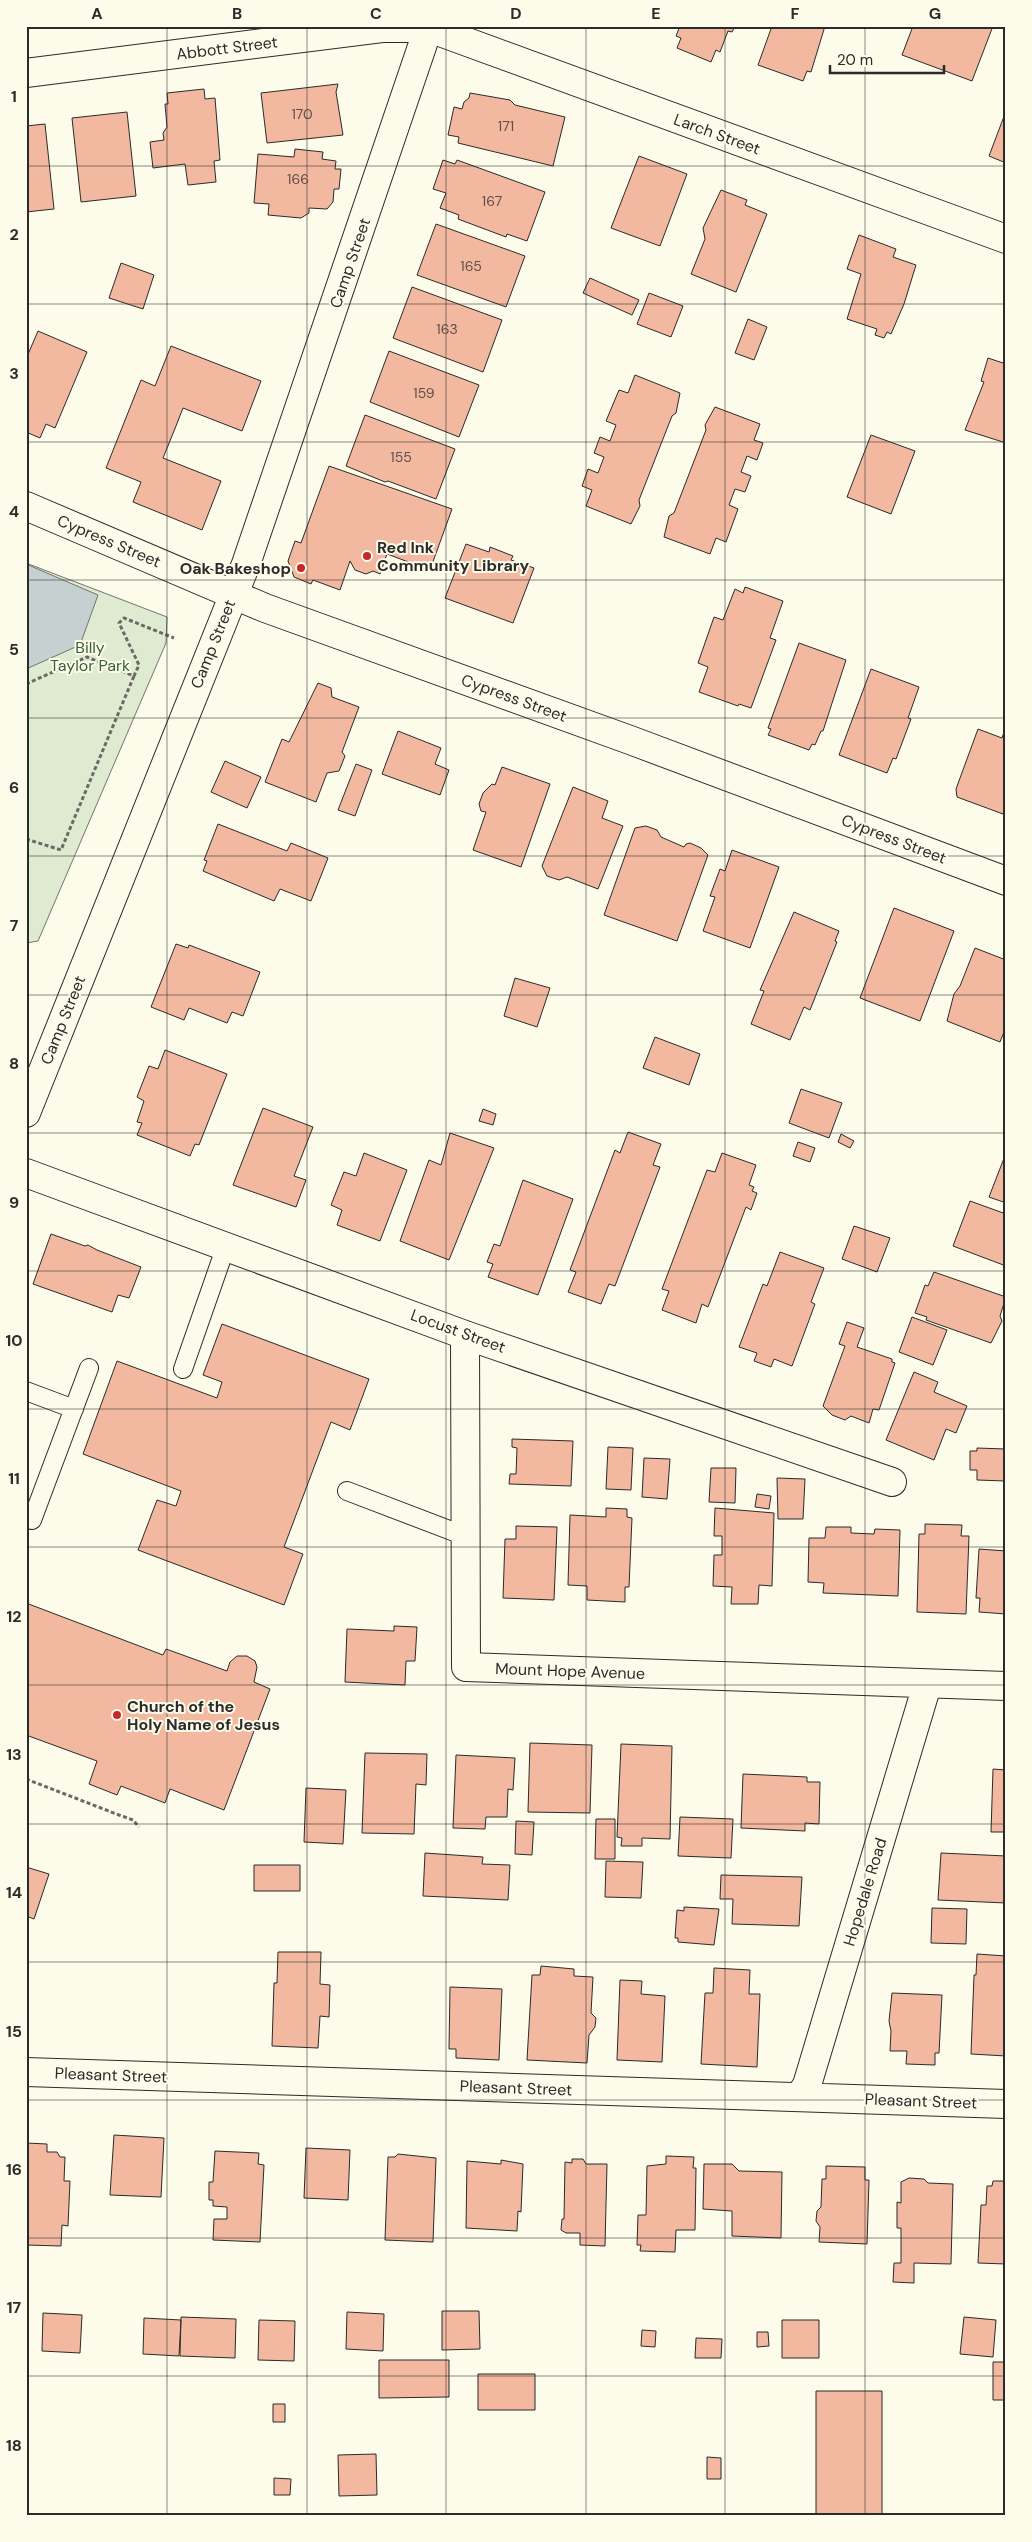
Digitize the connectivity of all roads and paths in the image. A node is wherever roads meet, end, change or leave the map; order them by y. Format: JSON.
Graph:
{"nodes":[{"id":1,"x":429,"y":27,"type":"edge"},
{"id":2,"x":26,"y":73,"type":"edge"},
{"id":3,"x":1006,"y":239,"type":"edge"},
{"id":4,"x":26,"y":506,"type":"edge"},
{"id":5,"x":232,"y":595,"type":"junction"},
{"id":6,"x":174,"y":638,"type":"dead end"},
{"id":7,"x":134,"y":676,"type":"junction"},
{"id":8,"x":26,"y":684,"type":"edge"},
{"id":9,"x":26,"y":838,"type":"edge"},
{"id":10,"x":1006,"y":881,"type":"edge"},
{"id":11,"x":28,"y":1105,"type":"edge"},
{"id":12,"x":26,"y":1173,"type":"edge"},
{"id":13,"x":226,"y":1246,"type":"junction"},
{"id":14,"x":465,"y":1335,"type":"junction"},
{"id":15,"x":90,"y":1368,"type":"dead end"},
{"id":16,"x":183,"y":1369,"type":"dead end"},
{"id":17,"x":26,"y":1391,"type":"edge"},
{"id":18,"x":74,"y":1410,"type":"junction"},
{"id":19,"x":892,"y":1482,"type":"dead end"},
{"id":20,"x":348,"y":1491,"type":"dead end"},
{"id":21,"x":26,"y":1518,"type":"edge"},
{"id":22,"x":465,"y":1536,"type":"junction"},
{"id":23,"x":927,"y":1685,"type":"junction"},
{"id":24,"x":1006,"y":1686,"type":"edge"},
{"id":25,"x":26,"y":1779,"type":"edge"},
{"id":26,"x":139,"y":1827,"type":"dead end"},
{"id":27,"x":26,"y":2072,"type":"edge"},
{"id":28,"x":800,"y":2097,"type":"junction"},
{"id":29,"x":1006,"y":2104,"type":"edge"}],
"edges":[{"from":1,"to":2,"type":"street","name":"Abbott Street"},
{"from":1,"to":3,"type":"street","name":"Larch Street"},
{"from":1,"to":5,"type":"street","name":"Camp Street"},
{"from":4,"to":5,"type":"street","name":"Cypress Street"},
{"from":5,"to":10,"type":"street","name":"Cypress Street"},
{"from":5,"to":11,"type":"street","name":"Camp Street"},
{"from":6,"to":7,"type":"path"},
{"from":7,"to":8,"type":"path"},
{"from":7,"to":9,"type":"path"},
{"from":12,"to":13,"type":"street","name":"Locust Street"},
{"from":13,"to":14,"type":"street","name":"Locust Street"},
{"from":13,"to":16,"type":"lane"},
{"from":14,"to":19,"type":"street","name":"Locust Street"},
{"from":14,"to":22,"type":"street","name":"Mount Hope Avenue"},
{"from":15,"to":18,"type":"lane"},
{"from":17,"to":18,"type":"lane"},
{"from":18,"to":21,"type":"lane"},
{"from":20,"to":22,"type":"lane"},
{"from":22,"to":23,"type":"street","name":"Mount Hope Avenue"},
{"from":23,"to":24,"type":"street","name":"Mount Hope Avenue"},
{"from":23,"to":28,"type":"street","name":"Hopedale Road"},
{"from":25,"to":26,"type":"path"},
{"from":27,"to":28,"type":"street","name":"Pleasant Street"},
{"from":28,"to":29,"type":"street","name":"Pleasant Street"}]}
